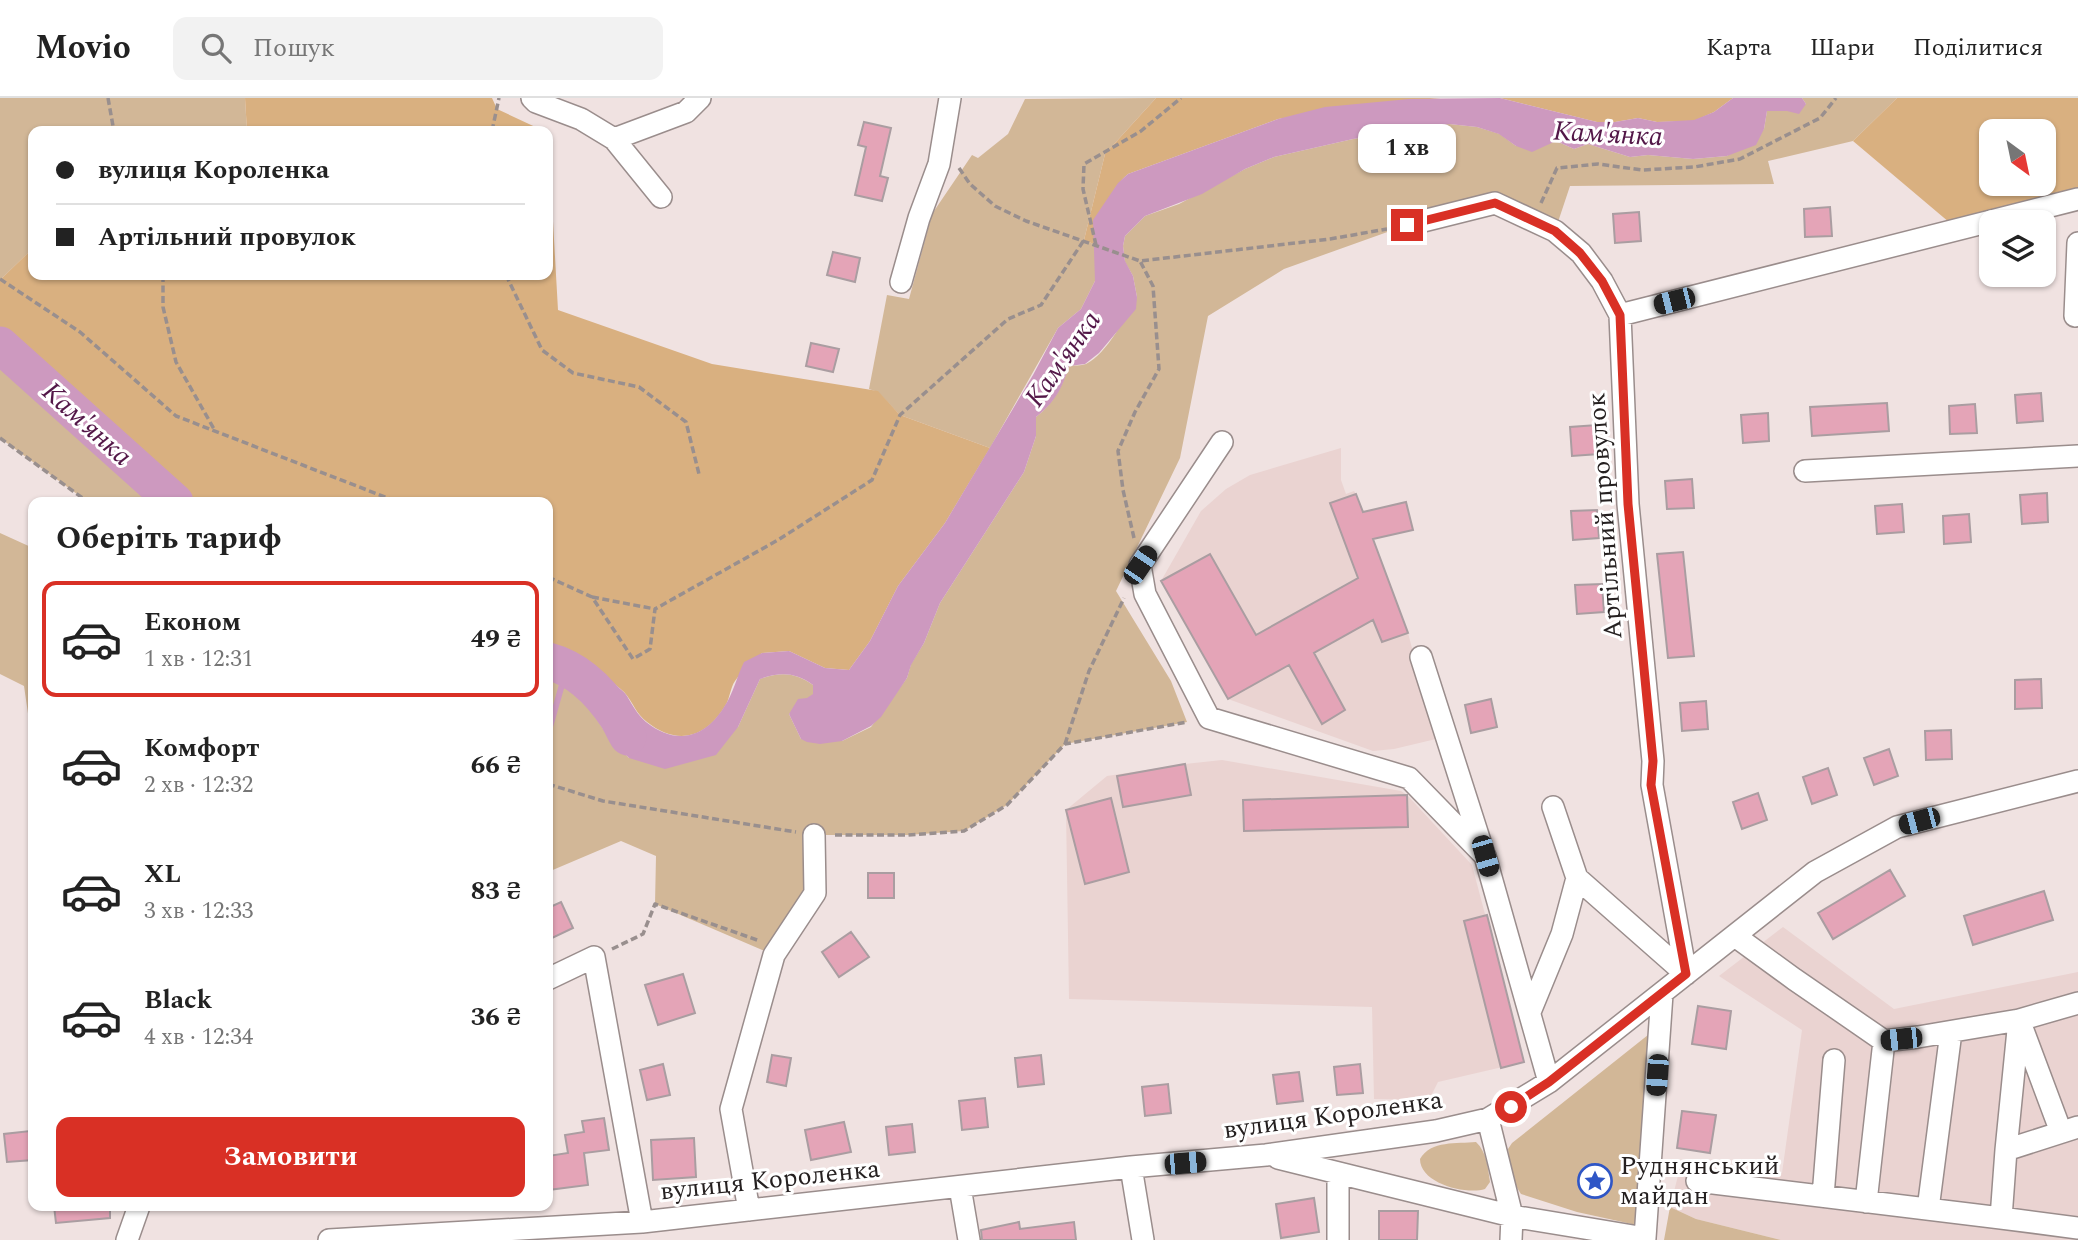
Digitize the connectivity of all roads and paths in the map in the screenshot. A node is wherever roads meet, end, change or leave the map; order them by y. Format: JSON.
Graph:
{"nodes":[{"id":1,"x":108,"y":98,"type":"edge"},
{"id":2,"x":499,"y":98,"type":"edge"},
{"id":3,"x":532,"y":98,"type":"edge"},
{"id":4,"x":700,"y":98,"type":"edge"},
{"id":5,"x":950,"y":98,"type":"edge"},
{"id":6,"x":1181,"y":98,"type":"edge"},
{"id":7,"x":1836,"y":98,"type":"edge"},
{"id":8,"x":113,"y":126,"type":"edge"},
{"id":9,"x":493,"y":126,"type":"edge"},
{"id":10,"x":614,"y":139,"type":"junction"},
{"id":11,"x":943,"y":141,"type":"junction"},
{"id":12,"x":661,"y":197,"type":"dead end"},
{"id":13,"x":2078,"y":199,"type":"edge"},
{"id":14,"x":1533,"y":221,"type":"junction"},
{"id":15,"x":1407,"y":225,"type":"joint"},
{"id":16,"x":1084,"y":240,"type":"junction"},
{"id":17,"x":2078,"y":243,"type":"edge"},
{"id":18,"x":1096,"y":245,"type":"junction"},
{"id":19,"x":1140,"y":261,"type":"junction"},
{"id":20,"x":0,"y":279,"type":"edge"},
{"id":21,"x":163,"y":280,"type":"edge"},
{"id":22,"x":508,"y":280,"type":"edge"},
{"id":23,"x":901,"y":282,"type":"dead end"},
{"id":24,"x":1620,"y":315,"type":"junction"},
{"id":25,"x":2075,"y":316,"type":"dead end"},
{"id":26,"x":215,"y":431,"type":"junction"},
{"id":27,"x":0,"y":438,"type":"edge"},
{"id":28,"x":1222,"y":442,"type":"dead end"},
{"id":29,"x":2078,"y":456,"type":"edge"},
{"id":30,"x":1805,"y":471,"type":"dead end"},
{"id":31,"x":699,"y":474,"type":"dead end"},
{"id":32,"x":81,"y":497,"type":"edge"},
{"id":33,"x":385,"y":497,"type":"edge"},
{"id":34,"x":1140,"y":565,"type":"junction"},
{"id":35,"x":553,"y":579,"type":"edge"},
{"id":36,"x":592,"y":597,"type":"junction"},
{"id":37,"x":655,"y":610,"type":"junction"},
{"id":38,"x":1422,"y":657,"type":"dead end"},
{"id":39,"x":1209,"y":718,"type":"junction"},
{"id":40,"x":1065,"y":744,"type":"junction"},
{"id":41,"x":2078,"y":780,"type":"edge"},
{"id":42,"x":553,"y":785,"type":"edge"},
{"id":43,"x":1553,"y":807,"type":"dead end"},
{"id":44,"x":814,"y":835,"type":"junction"},
{"id":45,"x":1485,"y":856,"type":"junction"},
{"id":46,"x":1577,"y":878,"type":"junction"},
{"id":47,"x":1735,"y":936,"type":"junction"},
{"id":48,"x":778,"y":948,"type":"junction"},
{"id":49,"x":594,"y":957,"type":"junction"},
{"id":50,"x":1686,"y":974,"type":"junction"},
{"id":51,"x":553,"y":977,"type":"edge"},
{"id":52,"x":1662,"y":993,"type":"junction"},
{"id":53,"x":2078,"y":1003,"type":"edge"},
{"id":54,"x":1530,"y":1012,"type":"junction"},
{"id":55,"x":2019,"y":1020,"type":"junction"},
{"id":56,"x":1951,"y":1032,"type":"junction"},
{"id":57,"x":1884,"y":1041,"type":"junction"},
{"id":58,"x":1834,"y":1060,"type":"dead end"},
{"id":59,"x":1549,"y":1082,"type":"junction"},
{"id":60,"x":1488,"y":1119,"type":"junction"},
{"id":61,"x":2069,"y":1129,"type":"edge"},
{"id":62,"x":2007,"y":1150,"type":"junction"},
{"id":63,"x":1266,"y":1156,"type":"junction"},
{"id":64,"x":1131,"y":1167,"type":"junction"},
{"id":65,"x":1338,"y":1173,"type":"junction"},
{"id":66,"x":1697,"y":1181,"type":"dead end"},
{"id":67,"x":960,"y":1187,"type":"junction"},
{"id":68,"x":1823,"y":1196,"type":"junction"},
{"id":69,"x":1866,"y":1202,"type":"junction"},
{"id":70,"x":1927,"y":1209,"type":"junction"},
{"id":71,"x":749,"y":1210,"type":"junction"},
{"id":72,"x":137,"y":1211,"type":"edge"},
{"id":73,"x":1512,"y":1216,"type":"junction"},
{"id":74,"x":2001,"y":1218,"type":"junction"},
{"id":75,"x":642,"y":1222,"type":"junction"},
{"id":76,"x":2078,"y":1228,"type":"edge"},
{"id":77,"x":558,"y":1234,"type":"edge"},
{"id":78,"x":382,"y":1239,"type":"edge"},
{"id":79,"x":1646,"y":1239,"type":"edge"},
{"id":80,"x":127,"y":1240,"type":"edge"},
{"id":81,"x":329,"y":1240,"type":"edge"},
{"id":82,"x":969,"y":1240,"type":"edge"},
{"id":83,"x":1143,"y":1240,"type":"edge"},
{"id":84,"x":1338,"y":1240,"type":"edge"},
{"id":85,"x":1511,"y":1240,"type":"edge"}],
"edges":[{"from":1,"to":8,"type":"path"},
{"from":2,"to":9,"type":"path"},
{"from":3,"to":10,"type":"street"},
{"from":4,"to":10,"type":"street"},
{"from":5,"to":11,"type":"street"},
{"from":6,"to":18,"type":"path"},
{"from":7,"to":14,"type":"path"},
{"from":10,"to":12,"type":"street"},
{"from":11,"to":16,"type":"path"},
{"from":11,"to":23,"type":"street"},
{"from":13,"to":24,"type":"street"},
{"from":14,"to":15,"type":"street","name":"Артільний провулок"},
{"from":14,"to":24,"type":"street","name":"Артільний провулок"},
{"from":15,"to":19,"type":"path"},
{"from":16,"to":18,"type":"path"},
{"from":16,"to":37,"type":"path"},
{"from":17,"to":25,"type":"street"},
{"from":18,"to":19,"type":"path"},
{"from":19,"to":34,"type":"path"},
{"from":20,"to":26,"type":"path"},
{"from":21,"to":26,"type":"path"},
{"from":22,"to":31,"type":"path"},
{"from":24,"to":50,"type":"street","name":"Артільний провулок"},
{"from":26,"to":33,"type":"path"},
{"from":27,"to":32,"type":"path"},
{"from":28,"to":34,"type":"street"},
{"from":29,"to":30,"type":"street"},
{"from":34,"to":39,"type":"street"},
{"from":34,"to":40,"type":"path"},
{"from":35,"to":36,"type":"path"},
{"from":36,"to":37,"type":"path"},
{"from":36,"to":37,"type":"path"},
{"from":38,"to":45,"type":"street"},
{"from":39,"to":40,"type":"path"},
{"from":39,"to":45,"type":"street"},
{"from":40,"to":44,"type":"path"},
{"from":41,"to":47,"type":"street","name":"вулиця Короленка"},
{"from":42,"to":44,"type":"path"},
{"from":43,"to":46,"type":"street"},
{"from":44,"to":48,"type":"street"},
{"from":45,"to":54,"type":"street"},
{"from":46,"to":50,"type":"street"},
{"from":46,"to":54,"type":"street"},
{"from":47,"to":50,"type":"street","name":"вулиця Короленка"},
{"from":47,"to":57,"type":"street"},
{"from":48,"to":49,"type":"path"},
{"from":48,"to":71,"type":"street"},
{"from":49,"to":51,"type":"street"},
{"from":49,"to":75,"type":"street"},
{"from":50,"to":52,"type":"street","name":"вулиця Короленка"},
{"from":52,"to":59,"type":"street","name":"вулиця Короленка"},
{"from":52,"to":79,"type":"street"},
{"from":53,"to":55,"type":"street"},
{"from":54,"to":59,"type":"street"},
{"from":55,"to":56,"type":"street"},
{"from":55,"to":61,"type":"street"},
{"from":55,"to":62,"type":"street"},
{"from":56,"to":57,"type":"street"},
{"from":56,"to":70,"type":"street"},
{"from":57,"to":69,"type":"street"},
{"from":58,"to":68,"type":"street"},
{"from":59,"to":60,"type":"street","name":"вулиця Короленка"},
{"from":60,"to":63,"type":"street","name":"вулиця Короленка"},
{"from":60,"to":73,"type":"street"},
{"from":61,"to":62,"type":"street"},
{"from":62,"to":74,"type":"street"},
{"from":63,"to":64,"type":"street","name":"вулиця Короленка"},
{"from":63,"to":65,"type":"street"},
{"from":64,"to":67,"type":"street","name":"вулиця Короленка"},
{"from":64,"to":83,"type":"street"},
{"from":65,"to":73,"type":"street"},
{"from":65,"to":84,"type":"street"},
{"from":66,"to":68,"type":"street"},
{"from":67,"to":71,"type":"street","name":"вулиця Короленка"},
{"from":67,"to":82,"type":"street"},
{"from":68,"to":69,"type":"street"},
{"from":69,"to":70,"type":"street"},
{"from":70,"to":74,"type":"street"},
{"from":71,"to":75,"type":"street","name":"вулиця Короленка"},
{"from":72,"to":80,"type":"street"},
{"from":73,"to":79,"type":"street"},
{"from":73,"to":85,"type":"street"},
{"from":74,"to":76,"type":"street"},
{"from":75,"to":77,"type":"street","name":"вулиця Короленка"},
{"from":77,"to":78,"type":"street","name":"вулиця Короленка"},
{"from":78,"to":81,"type":"street","name":"вулиця Короленка"}]}
